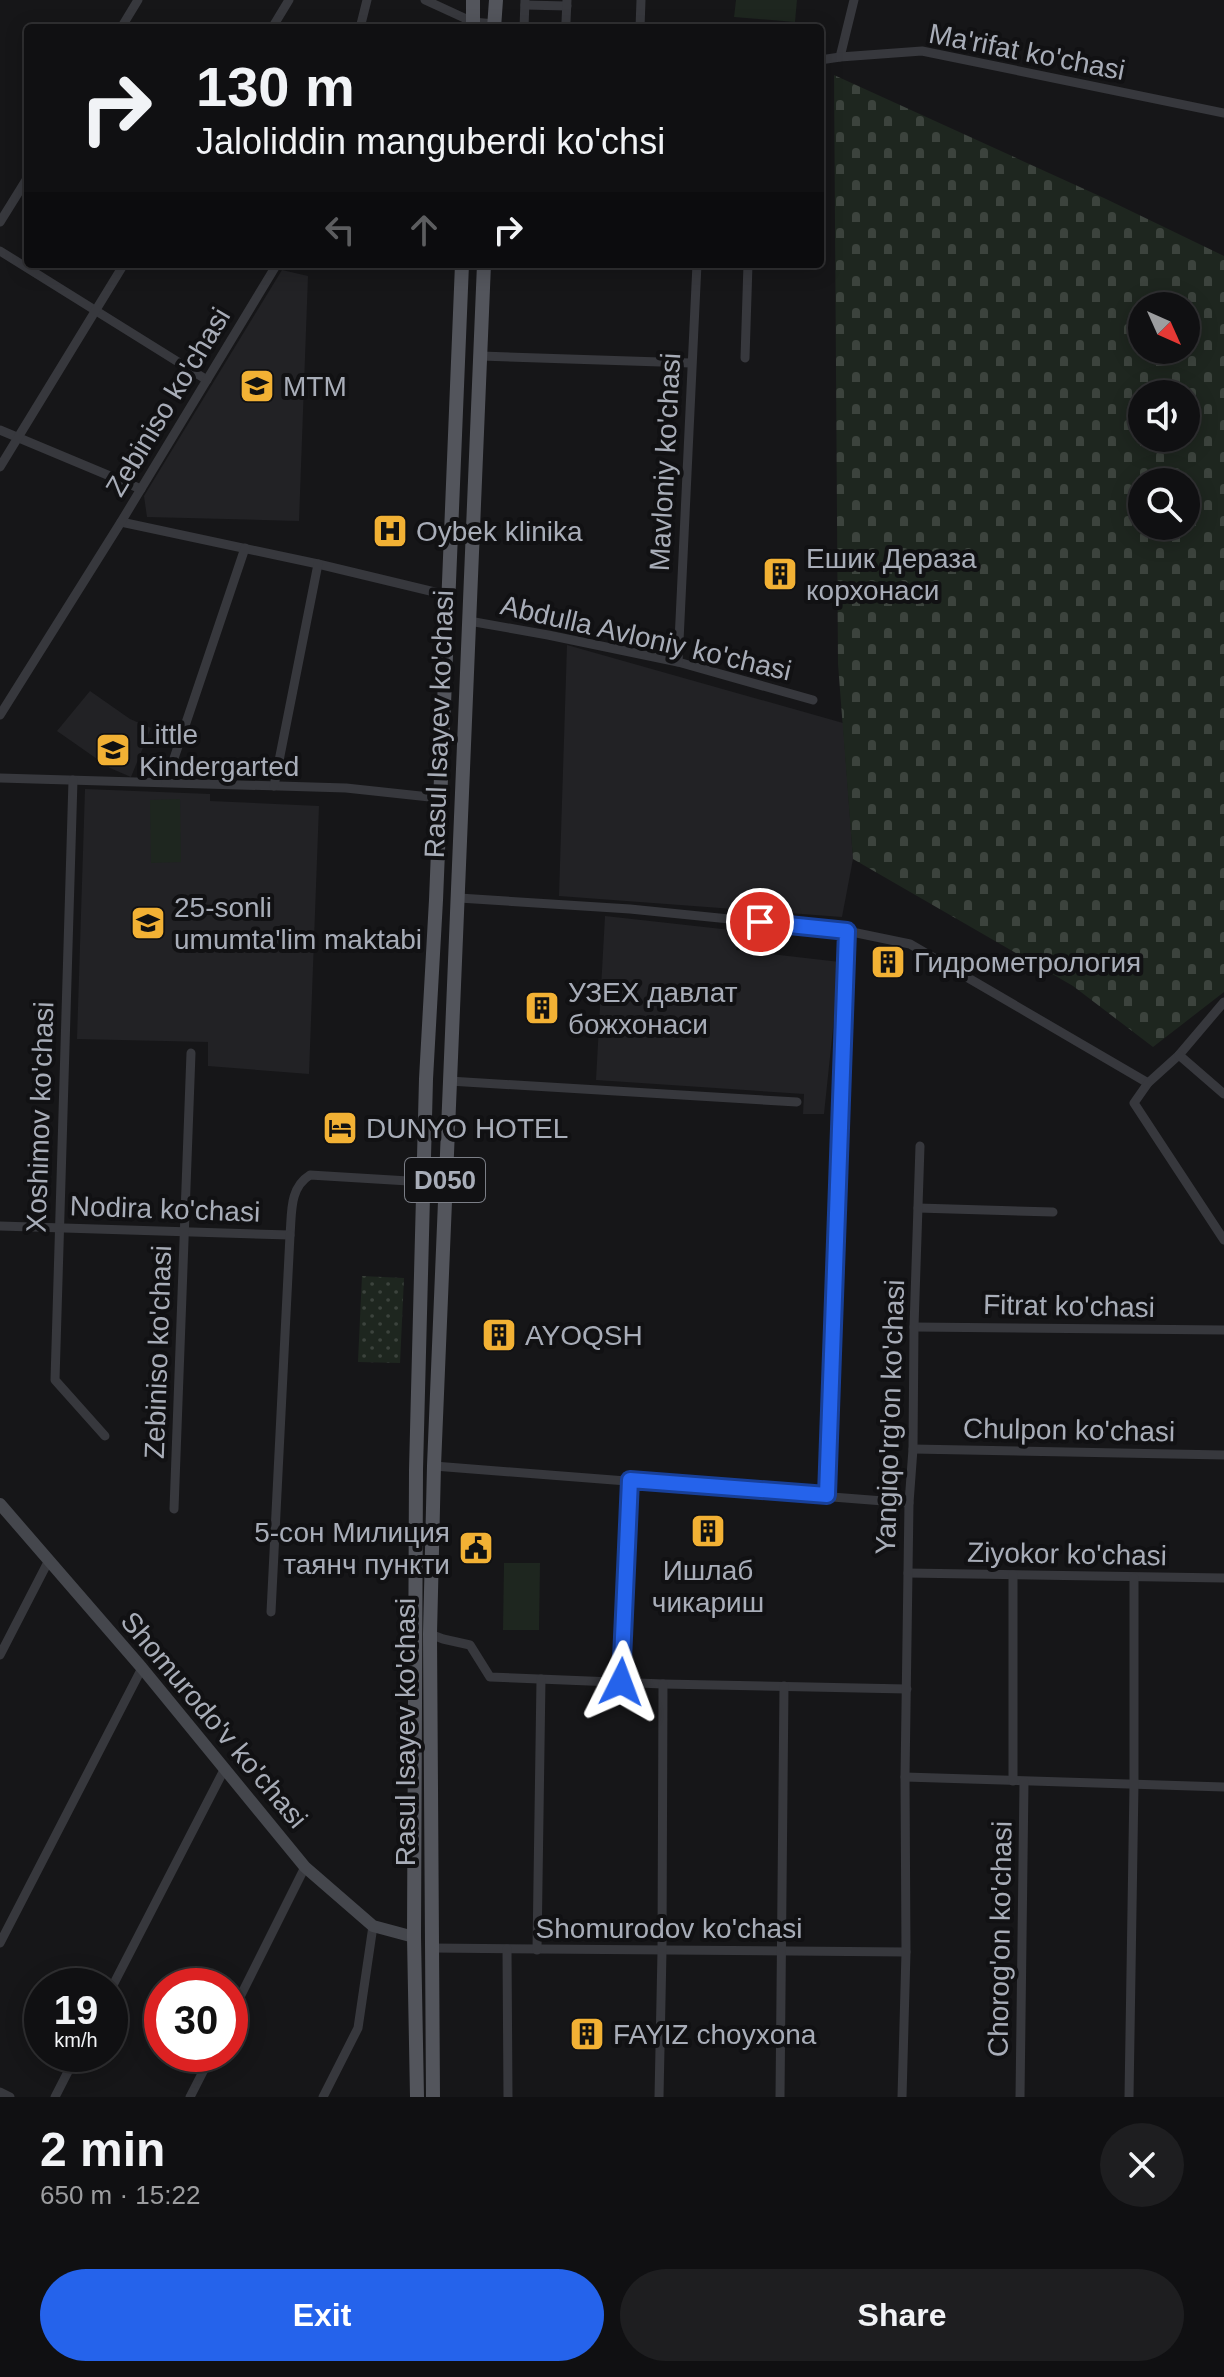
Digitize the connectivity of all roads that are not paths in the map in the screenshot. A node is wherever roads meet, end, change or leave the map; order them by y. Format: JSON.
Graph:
{"nodes":[{"id":1,"x":138,"y":0,"type":"edge"},
{"id":2,"x":289,"y":0,"type":"edge"},
{"id":3,"x":367,"y":0,"type":"edge"},
{"id":4,"x":425,"y":0,"type":"edge"},
{"id":5,"x":473,"y":0,"type":"edge"},
{"id":6,"x":496,"y":0,"type":"edge"},
{"id":7,"x":641,"y":0,"type":"edge"},
{"id":8,"x":854,"y":0,"type":"edge"},
{"id":9,"x":525,"y":2,"type":"edge"},
{"id":10,"x":567,"y":3,"type":"edge"},
{"id":11,"x":566,"y":22,"type":"dead end"},
{"id":12,"x":123,"y":24,"type":"edge"},
{"id":13,"x":274,"y":24,"type":"edge"},
{"id":14,"x":361,"y":24,"type":"edge"},
{"id":15,"x":471,"y":24,"type":"edge"},
{"id":16,"x":473,"y":24,"type":"edge"},
{"id":17,"x":494,"y":24,"type":"edge"},
{"id":18,"x":524,"y":24,"type":"edge"},
{"id":19,"x":640,"y":24,"type":"edge"},
{"id":20,"x":840,"y":57,"type":"junction"},
{"id":21,"x":824,"y":59,"type":"edge"},
{"id":22,"x":1224,"y":113,"type":"edge"},
{"id":23,"x":24,"y":183,"type":"edge"},
{"id":24,"x":0,"y":222,"type":"edge"},
{"id":25,"x":0,"y":251,"type":"edge"},
{"id":26,"x":24,"y":266,"type":"edge"},
{"id":27,"x":28,"y":268,"type":"edge"},
{"id":28,"x":121,"y":268,"type":"edge"},
{"id":29,"x":275,"y":268,"type":"edge"},
{"id":30,"x":462,"y":268,"type":"edge"},
{"id":31,"x":484,"y":268,"type":"edge"},
{"id":32,"x":697,"y":268,"type":"edge"},
{"id":33,"x":748,"y":268,"type":"edge"},
{"id":34,"x":95,"y":309,"type":"junction"},
{"id":35,"x":481,"y":356,"type":"junction"},
{"id":36,"x":745,"y":358,"type":"dead end"},
{"id":37,"x":691,"y":363,"type":"junction"},
{"id":38,"x":207,"y":380,"type":"junction"},
{"id":39,"x":0,"y":430,"type":"edge"},
{"id":40,"x":18,"y":437,"type":"junction"},
{"id":41,"x":0,"y":467,"type":"edge"},
{"id":42,"x":141,"y":489,"type":"junction"},
{"id":43,"x":121,"y":522,"type":"junction"},
{"id":44,"x":245,"y":548,"type":"junction"},
{"id":45,"x":318,"y":564,"type":"junction"},
{"id":46,"x":447,"y":595,"type":"junction"},
{"id":47,"x":469,"y":621,"type":"junction"},
{"id":48,"x":678,"y":662,"type":"junction"},
{"id":49,"x":813,"y":700,"type":"dead end"},
{"id":50,"x":0,"y":715,"type":"edge"},
{"id":51,"x":0,"y":778,"type":"edge"},
{"id":52,"x":73,"y":780,"type":"junction"},
{"id":53,"x":166,"y":782,"type":"junction"},
{"id":54,"x":274,"y":786,"type":"junction"},
{"id":55,"x":439,"y":798,"type":"junction"},
{"id":56,"x":459,"y":898,"type":"junction"},
{"id":57,"x":847,"y":931,"type":"junction"},
{"id":58,"x":1224,"y":1002,"type":"edge"},
{"id":59,"x":191,"y":1053,"type":"dead end"},
{"id":60,"x":1179,"y":1055,"type":"junction"},
{"id":61,"x":426,"y":1079,"type":"junction"},
{"id":62,"x":449,"y":1081,"type":"junction"},
{"id":63,"x":1148,"y":1083,"type":"junction"},
{"id":64,"x":1224,"y":1094,"type":"edge"},
{"id":65,"x":797,"y":1102,"type":"dead end"},
{"id":66,"x":920,"y":1146,"type":"dead end"},
{"id":67,"x":425,"y":1182,"type":"junction"},
{"id":68,"x":918,"y":1208,"type":"junction"},
{"id":69,"x":1053,"y":1212,"type":"dead end"},
{"id":70,"x":0,"y":1226,"type":"edge"},
{"id":71,"x":58,"y":1228,"type":"junction"},
{"id":72,"x":184,"y":1232,"type":"junction"},
{"id":73,"x":290,"y":1235,"type":"junction"},
{"id":74,"x":1224,"y":1240,"type":"edge"},
{"id":75,"x":914,"y":1327,"type":"junction"},
{"id":76,"x":1224,"y":1330,"type":"edge"},
{"id":77,"x":105,"y":1436,"type":"dead end"},
{"id":78,"x":913,"y":1449,"type":"junction"},
{"id":79,"x":1224,"y":1455,"type":"edge"},
{"id":80,"x":434,"y":1466,"type":"junction"},
{"id":81,"x":630,"y":1480,"type":"junction"},
{"id":82,"x":827,"y":1495,"type":"junction"},
{"id":83,"x":909,"y":1503,"type":"junction"},
{"id":84,"x":0,"y":1504,"type":"edge"},
{"id":85,"x":174,"y":1509,"type":"dead end"},
{"id":86,"x":49,"y":1560,"type":"junction"},
{"id":87,"x":908,"y":1573,"type":"junction"},
{"id":88,"x":1013,"y":1575,"type":"junction"},
{"id":89,"x":1134,"y":1578,"type":"junction"},
{"id":90,"x":1224,"y":1578,"type":"edge"},
{"id":91,"x":271,"y":1612,"type":"dead end"},
{"id":92,"x":430,"y":1634,"type":"junction"},
{"id":93,"x":0,"y":1655,"type":"edge"},
{"id":94,"x":142,"y":1668,"type":"junction"},
{"id":95,"x":541,"y":1679,"type":"junction"},
{"id":96,"x":621,"y":1682,"type":"junction"},
{"id":97,"x":663,"y":1684,"type":"junction"},
{"id":98,"x":784,"y":1686,"type":"junction"},
{"id":99,"x":907,"y":1689,"type":"junction"},
{"id":100,"x":225,"y":1768,"type":"junction"},
{"id":101,"x":905,"y":1777,"type":"junction"},
{"id":102,"x":1018,"y":1782,"type":"junction"},
{"id":103,"x":1134,"y":1784,"type":"junction"},
{"id":104,"x":1224,"y":1787,"type":"edge"},
{"id":105,"x":305,"y":1867,"type":"junction"},
{"id":106,"x":373,"y":1926,"type":"junction"},
{"id":107,"x":414,"y":1937,"type":"junction"},
{"id":108,"x":0,"y":1943,"type":"edge"},
{"id":109,"x":431,"y":1948,"type":"junction"},
{"id":110,"x":507,"y":1949,"type":"junction"},
{"id":111,"x":537,"y":1950,"type":"junction"},
{"id":112,"x":662,"y":1951,"type":"junction"},
{"id":113,"x":782,"y":1951,"type":"junction"},
{"id":114,"x":906,"y":1952,"type":"junction"},
{"id":115,"x":122,"y":1968,"type":"edge"},
{"id":116,"x":248,"y":1981,"type":"edge"},
{"id":117,"x":68,"y":2072,"type":"edge"},
{"id":118,"x":203,"y":2072,"type":"edge"},
{"id":119,"x":0,"y":2092,"type":"edge"},
{"id":120,"x":10,"y":2097,"type":"edge"},
{"id":121,"x":55,"y":2097,"type":"edge"},
{"id":122,"x":190,"y":2097,"type":"edge"},
{"id":123,"x":323,"y":2097,"type":"edge"},
{"id":124,"x":417,"y":2097,"type":"edge"},
{"id":125,"x":433,"y":2097,"type":"edge"},
{"id":126,"x":508,"y":2097,"type":"edge"},
{"id":127,"x":659,"y":2097,"type":"edge"},
{"id":128,"x":780,"y":2097,"type":"edge"},
{"id":129,"x":902,"y":2097,"type":"edge"},
{"id":130,"x":1020,"y":2097,"type":"edge"},
{"id":131,"x":1129,"y":2097,"type":"edge"}],
"edges":[{"from":1,"to":12,"type":"street"},
{"from":2,"to":13,"type":"street"},
{"from":3,"to":14,"type":"street"},
{"from":4,"to":15,"type":"street"},
{"from":5,"to":16,"type":"main road"},
{"from":6,"to":17,"type":"main road"},
{"from":7,"to":19,"type":"street"},
{"from":8,"to":20,"type":"street"},
{"from":9,"to":10,"type":"street"},
{"from":9,"to":18,"type":"street"},
{"from":10,"to":11,"type":"street"},
{"from":20,"to":21,"type":"street","name":"Ma'rifat ko'chasi"},
{"from":20,"to":22,"type":"street","name":"Ma'rifat ko'chasi"},
{"from":23,"to":24,"type":"street"},
{"from":25,"to":26,"type":"street"},
{"from":27,"to":34,"type":"street"},
{"from":28,"to":34,"type":"street"},
{"from":29,"to":38,"type":"street","name":"Zebiniso ko'chasi"},
{"from":30,"to":46,"type":"main road","name":"Rasul Isayev ko'chasi","number":"D050"},
{"from":31,"to":35,"type":"main road","name":"Rasul Isayev ko'chasi","number":"D050"},
{"from":32,"to":37,"type":"street","name":"Mavloniy ko'chasi"},
{"from":33,"to":36,"type":"street"},
{"from":34,"to":38,"type":"street"},
{"from":34,"to":40,"type":"street"},
{"from":35,"to":37,"type":"street"},
{"from":35,"to":47,"type":"main road","name":"Rasul Isayev ko'chasi","number":"D050"},
{"from":37,"to":48,"type":"street","name":"Mavloniy ko'chasi"},
{"from":38,"to":42,"type":"street","name":"Zebiniso ko'chasi"},
{"from":39,"to":40,"type":"street"},
{"from":40,"to":41,"type":"street"},
{"from":40,"to":42,"type":"street"},
{"from":42,"to":43,"type":"street","name":"Zebiniso ko'chasi"},
{"from":43,"to":44,"type":"street","name":"Zebiniso ko'chasi"},
{"from":43,"to":50,"type":"street","name":"Zebiniso ko'chasi"},
{"from":44,"to":45,"type":"street","name":"Zebiniso ko'chasi"},
{"from":44,"to":53,"type":"street"},
{"from":45,"to":46,"type":"street","name":"Zebiniso ko'chasi"},
{"from":45,"to":54,"type":"street"},
{"from":46,"to":55,"type":"main road","name":"Rasul Isayev ko'chasi","number":"D050"},
{"from":47,"to":48,"type":"street","name":"Abdulla Avloniy ko'chasi"},
{"from":47,"to":56,"type":"main road","name":"Rasul Isayev ko'chasi","number":"D050"},
{"from":48,"to":49,"type":"street","name":"Abdulla Avloniy ko'chasi"},
{"from":51,"to":52,"type":"street"},
{"from":52,"to":53,"type":"street"},
{"from":52,"to":71,"type":"street","name":"Xoshimov ko'chasi"},
{"from":53,"to":54,"type":"street"},
{"from":54,"to":55,"type":"street"},
{"from":55,"to":61,"type":"main road","name":"Rasul Isayev ko'chasi","number":"D050"},
{"from":56,"to":57,"type":"street"},
{"from":56,"to":62,"type":"main road","name":"Rasul Isayev ko'chasi","number":"D050"},
{"from":57,"to":63,"type":"street"},
{"from":57,"to":82,"type":"street"},
{"from":58,"to":60,"type":"street"},
{"from":59,"to":72,"type":"street","name":"Zebiniso ko'chasi"},
{"from":60,"to":63,"type":"street"},
{"from":60,"to":64,"type":"street"},
{"from":61,"to":62,"type":"main road"},
{"from":61,"to":67,"type":"main road","name":"Rasul Isayev ko'chasi","number":"D050"},
{"from":62,"to":65,"type":"street"},
{"from":62,"to":80,"type":"main road","name":"Rasul Isayev ko'chasi","number":"D050"},
{"from":63,"to":74,"type":"street"},
{"from":66,"to":68,"type":"street","name":"Yangiqo'rg'on ko'chasi"},
{"from":67,"to":73,"type":"street","name":"Nodira ko'chasi"},
{"from":67,"to":107,"type":"main road","name":"Rasul Isayev ko'chasi","number":"D050"},
{"from":68,"to":69,"type":"street"},
{"from":68,"to":75,"type":"street","name":"Yangiqo'rg'on ko'chasi"},
{"from":70,"to":71,"type":"street","name":"Nodira ko'chasi"},
{"from":71,"to":72,"type":"street","name":"Nodira ko'chasi"},
{"from":71,"to":77,"type":"street","name":"Xoshimov ko'chasi"},
{"from":72,"to":73,"type":"street","name":"Nodira ko'chasi"},
{"from":72,"to":85,"type":"street","name":"Zebiniso ko'chasi"},
{"from":73,"to":91,"type":"street"},
{"from":75,"to":76,"type":"street","name":"Fitrat ko'chasi"},
{"from":75,"to":78,"type":"street","name":"Yangiqo'rg'on ko'chasi"},
{"from":78,"to":79,"type":"street","name":"Chulpon ko'chasi"},
{"from":78,"to":83,"type":"street","name":"Yangiqo'rg'on ko'chasi"},
{"from":80,"to":81,"type":"street"},
{"from":80,"to":92,"type":"main road","name":"Rasul Isayev ko'chasi","number":"D050"},
{"from":81,"to":82,"type":"street"},
{"from":81,"to":96,"type":"street"},
{"from":82,"to":83,"type":"street"},
{"from":83,"to":87,"type":"street","name":"Yangiqo'rg'on ko'chasi"},
{"from":84,"to":86,"type":"street","name":"Shomurodo'v ko'chasi"},
{"from":86,"to":93,"type":"street"},
{"from":86,"to":94,"type":"street","name":"Shomurodo'v ko'chasi"},
{"from":87,"to":88,"type":"street","name":"Ziyokor ko'chasi"},
{"from":87,"to":99,"type":"street","name":"Yangiqo'rg'on ko'chasi"},
{"from":88,"to":89,"type":"street","name":"Ziyokor ko'chasi"},
{"from":88,"to":102,"type":"street","name":"Chorog'on ko'chasi"},
{"from":89,"to":90,"type":"street","name":"Ziyokor ko'chasi"},
{"from":89,"to":103,"type":"street"},
{"from":92,"to":95,"type":"street"},
{"from":92,"to":109,"type":"main road","name":"Rasul Isayev ko'chasi","number":"D050"},
{"from":94,"to":100,"type":"street","name":"Shomurodo'v ko'chasi"},
{"from":94,"to":108,"type":"street"},
{"from":95,"to":96,"type":"street"},
{"from":95,"to":111,"type":"street"},
{"from":96,"to":97,"type":"street"},
{"from":97,"to":98,"type":"street"},
{"from":97,"to":112,"type":"street"},
{"from":98,"to":99,"type":"street"},
{"from":98,"to":113,"type":"street"},
{"from":99,"to":101,"type":"street","name":"Yangiqo'rg'on ko'chasi"},
{"from":100,"to":105,"type":"street","name":"Shomurodo'v ko'chasi"},
{"from":100,"to":115,"type":"street"},
{"from":101,"to":102,"type":"street","name":"Chorog'on ko'chasi"},
{"from":101,"to":114,"type":"street","name":"Yangiqo'rg'on ko'chasi"},
{"from":102,"to":103,"type":"street","name":"Chorog'on ko'chasi"},
{"from":102,"to":130,"type":"street","name":"Chorog'on ko'chasi"},
{"from":103,"to":104,"type":"street","name":"Chorog'on ko'chasi"},
{"from":103,"to":131,"type":"street"},
{"from":105,"to":106,"type":"street","name":"Shomurodo'v ko'chasi"},
{"from":105,"to":116,"type":"street"},
{"from":106,"to":107,"type":"street","name":"Shomurodo'v ko'chasi"},
{"from":106,"to":123,"type":"street"},
{"from":107,"to":124,"type":"main road","name":"Rasul Isayev ko'chasi","number":"D050"},
{"from":109,"to":110,"type":"street","name":"Shomurodov ko'chasi"},
{"from":109,"to":125,"type":"main road","name":"Rasul Isayev ko'chasi","number":"D050"},
{"from":110,"to":111,"type":"street","name":"Shomurodov ko'chasi"},
{"from":110,"to":126,"type":"street"},
{"from":111,"to":112,"type":"street","name":"Shomurodov ko'chasi"},
{"from":112,"to":113,"type":"street","name":"Shomurodov ko'chasi"},
{"from":112,"to":127,"type":"street"},
{"from":113,"to":114,"type":"street","name":"Shomurodov ko'chasi"},
{"from":113,"to":128,"type":"street"},
{"from":114,"to":129,"type":"street","name":"Yangiqo'rg'on ko'chasi"},
{"from":117,"to":121,"type":"street"},
{"from":118,"to":122,"type":"street"},
{"from":119,"to":120,"type":"street"}]}
